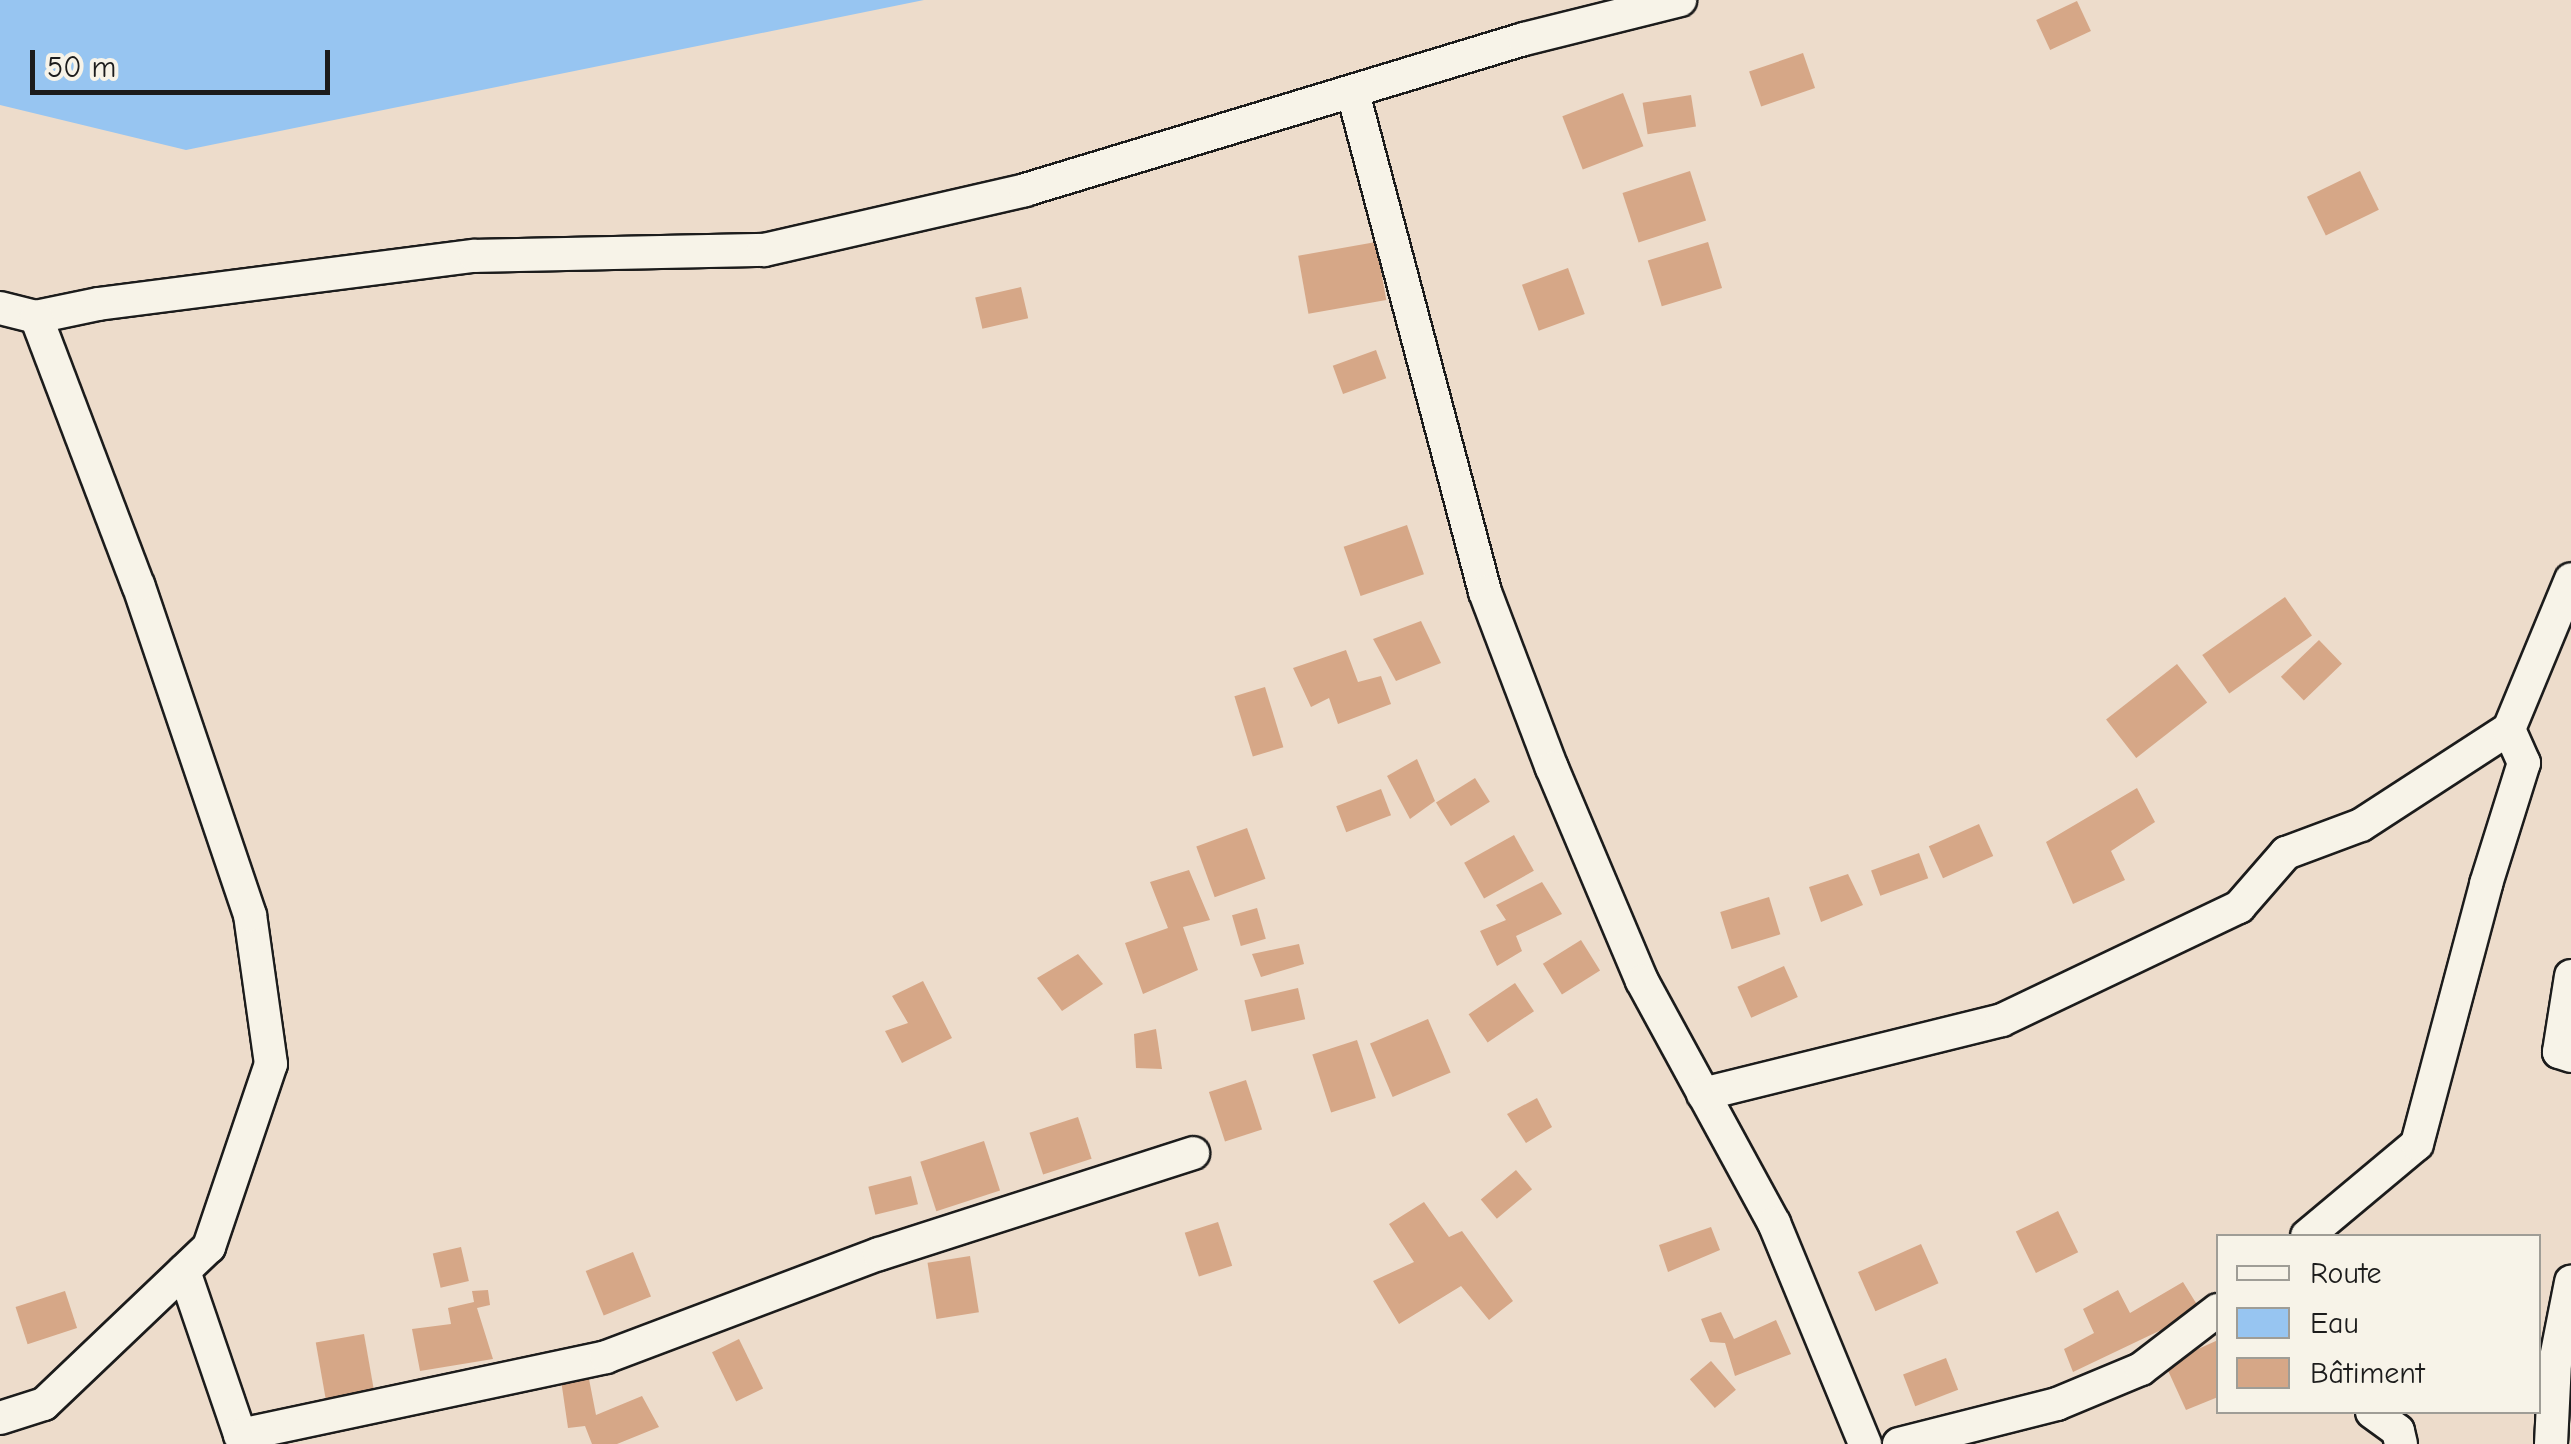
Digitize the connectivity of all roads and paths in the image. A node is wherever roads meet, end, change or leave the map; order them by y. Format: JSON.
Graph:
{"nodes":[{"id":1,"x":1680,"y":0,"type":"edge"},
{"id":2,"x":1353,"y":92,"type":"junction"},
{"id":3,"x":0,"y":308,"type":"edge"},
{"id":4,"x":36,"y":317,"type":"junction"},
{"id":5,"x":2571,"y":580,"type":"edge"},
{"id":6,"x":2509,"y":729,"type":"junction"},
{"id":7,"x":2571,"y":976,"type":"edge"},
{"id":8,"x":2571,"y":1056,"type":"edge"},
{"id":9,"x":1703,"y":1094,"type":"junction"},
{"id":10,"x":1193,"y":1153,"type":"dead end"},
{"id":11,"x":2309,"y":1234,"type":"edge"},
{"id":12,"x":184,"y":1271,"type":"junction"},
{"id":13,"x":2571,"y":1282,"type":"edge"},
{"id":14,"x":2216,"y":1312,"type":"edge"},
{"id":15,"x":2375,"y":1414,"type":"edge"},
{"id":16,"x":0,"y":1418,"type":"edge"},
{"id":17,"x":241,"y":1440,"type":"edge"},
{"id":18,"x":1865,"y":1444,"type":"edge"},
{"id":19,"x":1900,"y":1444,"type":"edge"},
{"id":20,"x":2401,"y":1444,"type":"edge"},
{"id":21,"x":2551,"y":1444,"type":"edge"}],
"edges":[{"from":1,"to":2,"type":"street"},
{"from":2,"to":4,"type":"street"},
{"from":2,"to":9,"type":"street"},
{"from":3,"to":4,"type":"street"},
{"from":4,"to":12,"type":"street"},
{"from":5,"to":6,"type":"street"},
{"from":6,"to":9,"type":"street"},
{"from":6,"to":11,"type":"street"},
{"from":7,"to":8,"type":"street"},
{"from":9,"to":18,"type":"street"},
{"from":10,"to":17,"type":"street"},
{"from":12,"to":16,"type":"street"},
{"from":12,"to":17,"type":"street"},
{"from":13,"to":21,"type":"street"},
{"from":14,"to":19,"type":"street"},
{"from":15,"to":20,"type":"street"}]}
